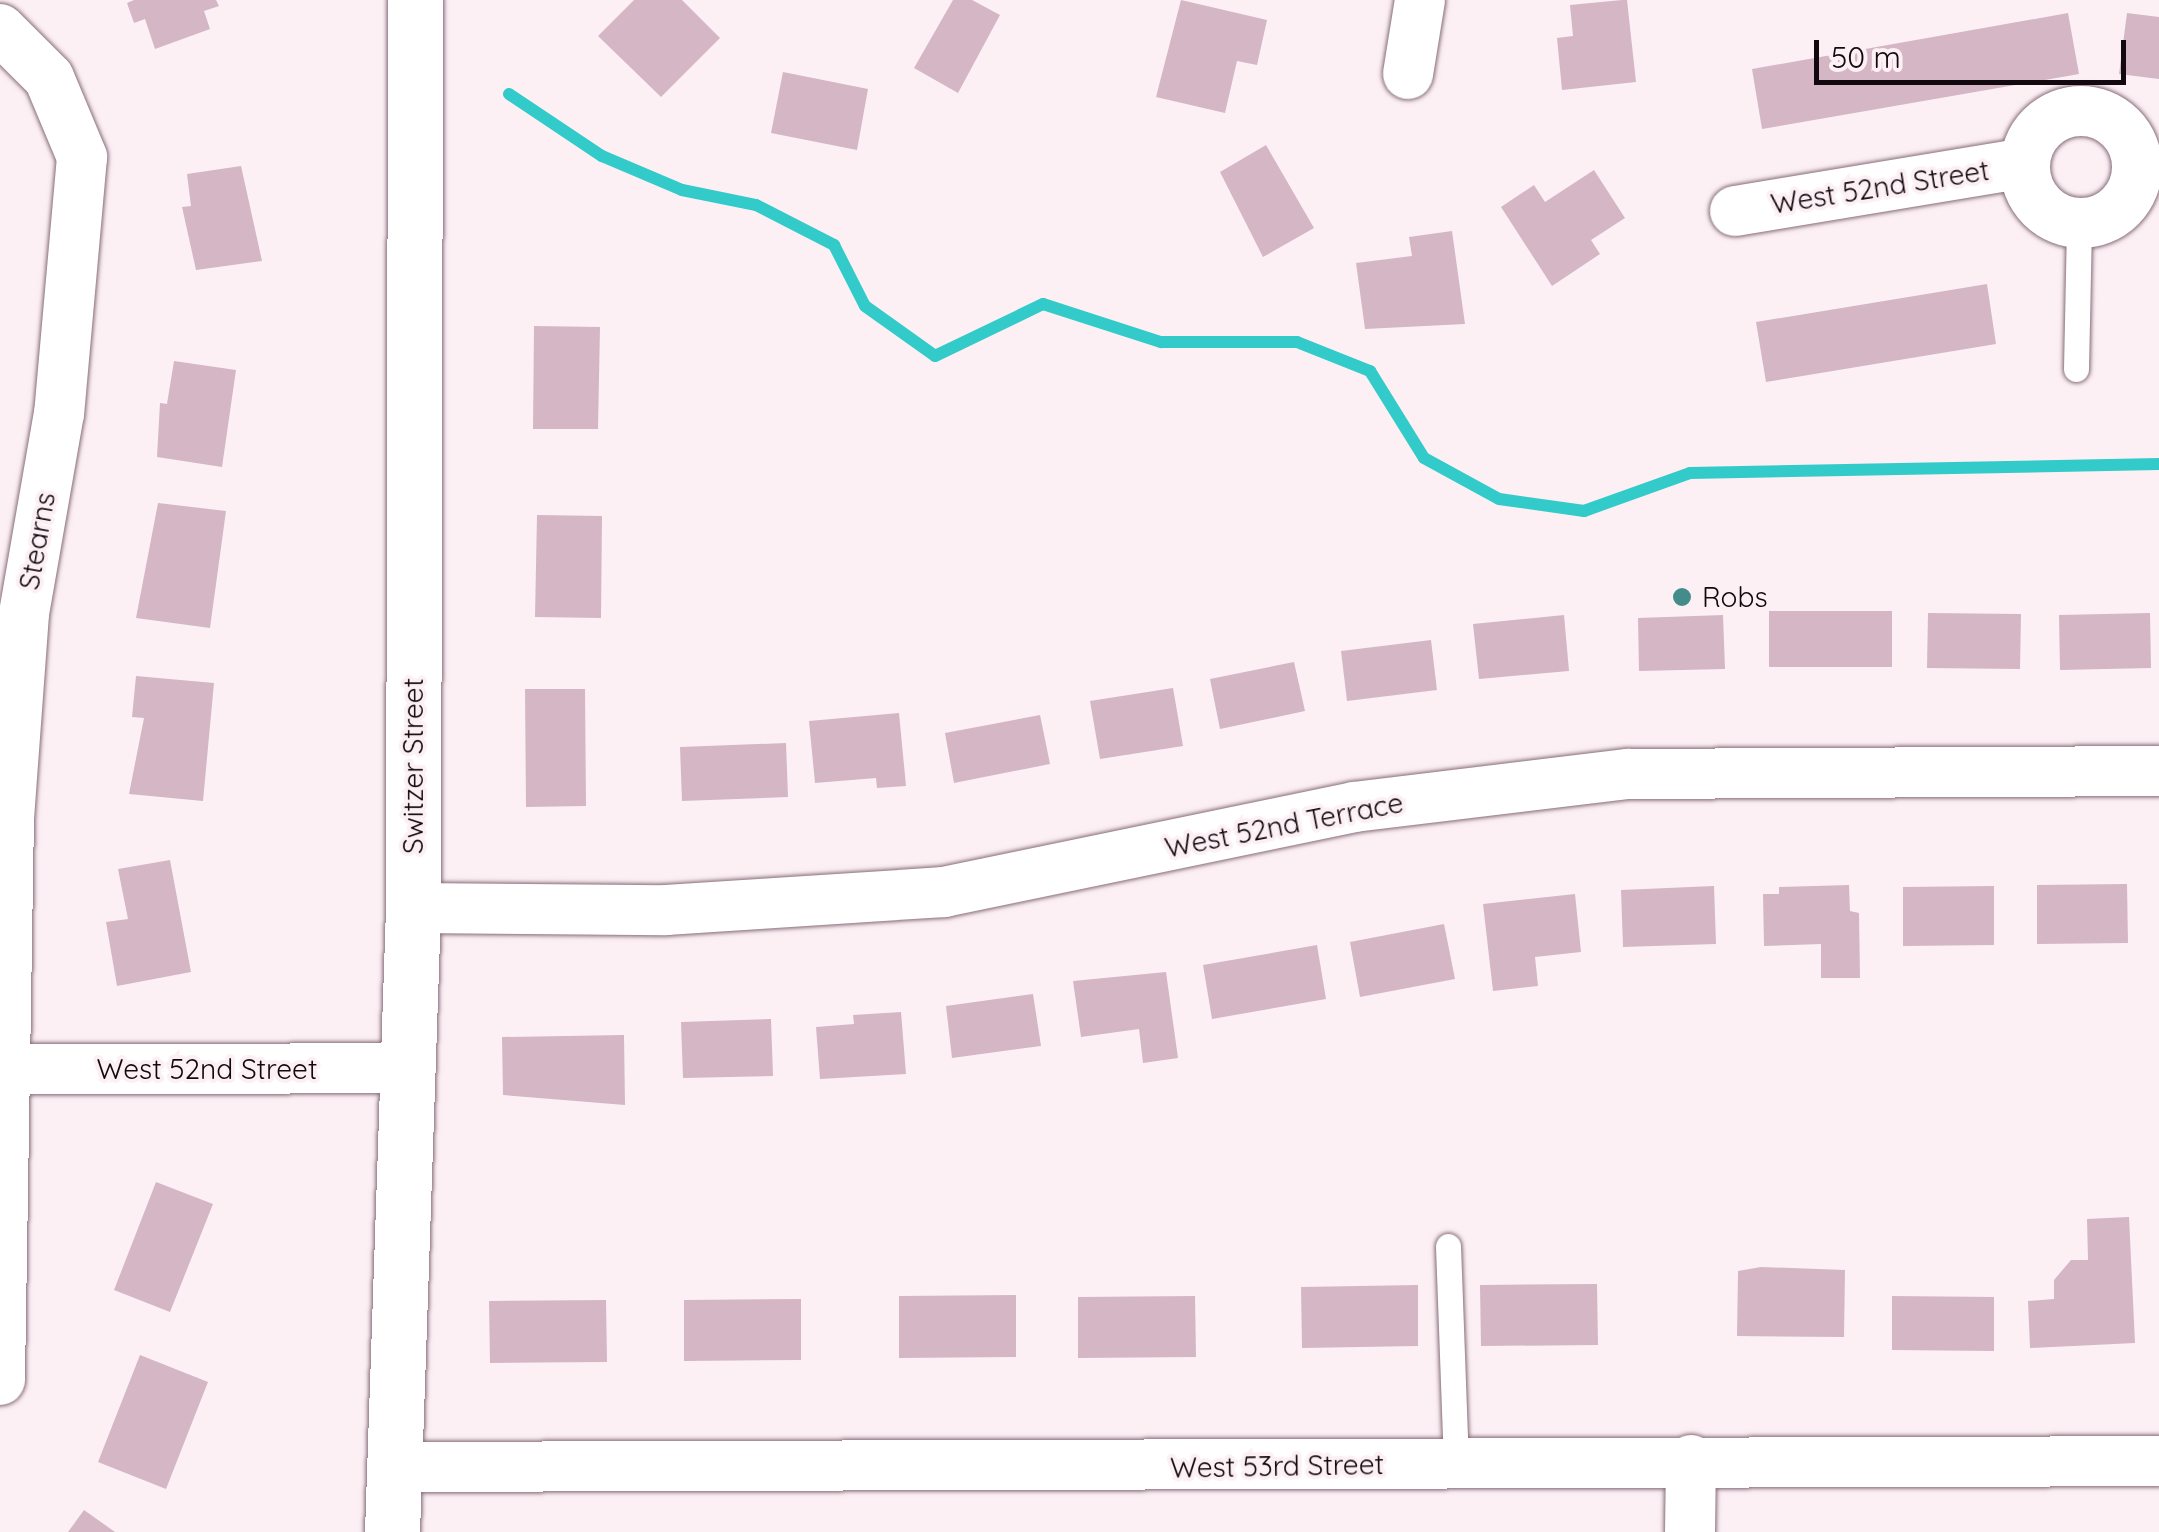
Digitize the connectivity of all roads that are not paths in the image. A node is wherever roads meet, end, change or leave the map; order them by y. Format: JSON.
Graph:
{"nodes":[{"id":1,"x":415,"y":0,"type":"edge"},
{"id":2,"x":1420,"y":0,"type":"edge"},
{"id":3,"x":0,"y":30,"type":"edge"},
{"id":4,"x":1408,"y":74,"type":"dead end"},
{"id":5,"x":2024,"y":163,"type":"junction"},
{"id":6,"x":2149,"y":170,"type":"edge"},
{"id":7,"x":1735,"y":211,"type":"dead end"},
{"id":8,"x":2078,"y":224,"type":"junction"},
{"id":9,"x":2076,"y":369,"type":"dead end"},
{"id":10,"x":2159,"y":771,"type":"edge"},
{"id":11,"x":413,"y":908,"type":"junction"},
{"id":12,"x":408,"y":1068,"type":"junction"},
{"id":13,"x":7,"y":1070,"type":"junction"},
{"id":14,"x":1448,"y":1246,"type":"dead end"},
{"id":15,"x":0,"y":1380,"type":"edge"},
{"id":16,"x":1691,"y":1460,"type":"junction"},
{"id":17,"x":2159,"y":1460,"type":"edge"},
{"id":18,"x":1456,"y":1463,"type":"junction"},
{"id":19,"x":394,"y":1466,"type":"junction"},
{"id":20,"x":392,"y":1532,"type":"edge"},
{"id":21,"x":1690,"y":1532,"type":"edge"}],
"edges":[{"from":1,"to":11,"type":"street","name":"Switzer Street"},
{"from":2,"to":4,"type":"street"},
{"from":3,"to":13,"type":"street","name":"Stearns"},
{"from":5,"to":6,"type":"street","name":"West 52nd Street"},
{"from":5,"to":7,"type":"street","name":"West 52nd Street"},
{"from":5,"to":8,"type":"street","name":"West 52nd Street"},
{"from":6,"to":8,"type":"street","name":"West 52nd Street"},
{"from":8,"to":9,"type":"lane"},
{"from":10,"to":11,"type":"street","name":"West 52nd Terrace"},
{"from":11,"to":12,"type":"street","name":"Switzer Street"},
{"from":12,"to":13,"type":"street","name":"West 52nd Street"},
{"from":12,"to":19,"type":"street","name":"Switzer Street"},
{"from":13,"to":15,"type":"street","name":"Stearns"},
{"from":14,"to":18,"type":"lane"},
{"from":16,"to":17,"type":"street","name":"West 53rd Street"},
{"from":16,"to":18,"type":"street","name":"West 53rd Street"},
{"from":16,"to":21,"type":"street"},
{"from":18,"to":19,"type":"street","name":"West 53rd Street"},
{"from":19,"to":20,"type":"street","name":"Switzer Street"}]}
